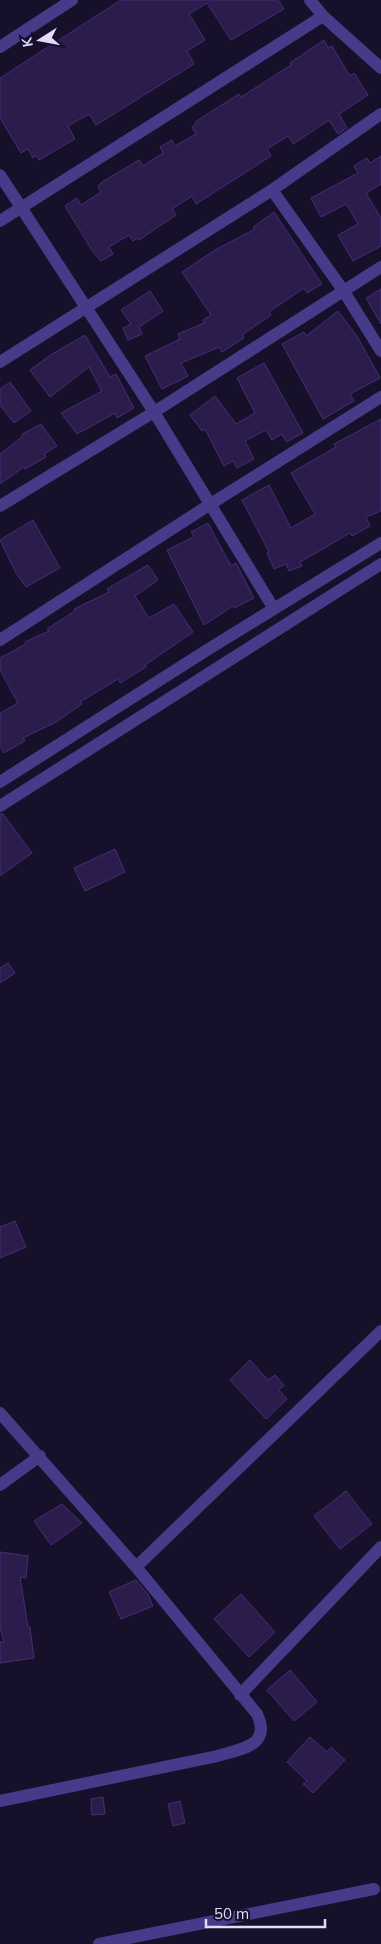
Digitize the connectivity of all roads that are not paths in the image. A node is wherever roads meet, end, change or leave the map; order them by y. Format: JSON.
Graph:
{"nodes":[{"id":1,"x":72,"y":0,"type":"edge"},
{"id":2,"x":310,"y":0,"type":"edge"},
{"id":3,"x":323,"y":16,"type":"junction"},
{"id":4,"x":0,"y":47,"type":"edge"},
{"id":5,"x":381,"y":68,"type":"edge"},
{"id":6,"x":381,"y":114,"type":"edge"},
{"id":7,"x":0,"y":175,"type":"edge"},
{"id":8,"x":272,"y":190,"type":"junction"},
{"id":9,"x":22,"y":209,"type":"junction"},
{"id":10,"x":0,"y":221,"type":"edge"},
{"id":11,"x":381,"y":267,"type":"edge"},
{"id":12,"x":343,"y":290,"type":"junction"},
{"id":13,"x":86,"y":306,"type":"junction"},
{"id":14,"x":381,"y":351,"type":"edge"},
{"id":15,"x":0,"y":362,"type":"edge"},
{"id":16,"x":381,"y":397,"type":"edge"},
{"id":17,"x":154,"y":412,"type":"junction"},
{"id":18,"x":209,"y":505,"type":"junction"},
{"id":19,"x":0,"y":506,"type":"edge"},
{"id":20,"x":381,"y":544,"type":"edge"},
{"id":21,"x":381,"y":564,"type":"edge"},
{"id":22,"x":274,"y":609,"type":"junction"},
{"id":23,"x":0,"y":640,"type":"edge"},
{"id":24,"x":0,"y":782,"type":"edge"},
{"id":25,"x":0,"y":806,"type":"edge"},
{"id":26,"x":381,"y":1331,"type":"edge"},
{"id":27,"x":0,"y":1413,"type":"edge"},
{"id":28,"x":40,"y":1456,"type":"junction"},
{"id":29,"x":0,"y":1484,"type":"edge"},
{"id":30,"x":381,"y":1547,"type":"edge"},
{"id":31,"x":136,"y":1567,"type":"junction"},
{"id":32,"x":240,"y":1695,"type":"junction"},
{"id":33,"x":0,"y":1801,"type":"edge"},
{"id":34,"x":374,"y":1889,"type":"dead end"},
{"id":35,"x":99,"y":1944,"type":"edge"}],
"edges":[{"from":1,"to":4,"type":"street"},
{"from":2,"to":3,"type":"street"},
{"from":3,"to":5,"type":"street"},
{"from":3,"to":9,"type":"street"},
{"from":6,"to":8,"type":"street"},
{"from":7,"to":9,"type":"street"},
{"from":8,"to":12,"type":"street"},
{"from":8,"to":13,"type":"street"},
{"from":9,"to":10,"type":"street"},
{"from":9,"to":13,"type":"street"},
{"from":11,"to":12,"type":"street"},
{"from":12,"to":14,"type":"street"},
{"from":12,"to":17,"type":"street"},
{"from":13,"to":15,"type":"street"},
{"from":13,"to":17,"type":"street"},
{"from":16,"to":18,"type":"street"},
{"from":17,"to":18,"type":"street"},
{"from":17,"to":19,"type":"street"},
{"from":18,"to":22,"type":"street"},
{"from":18,"to":23,"type":"street"},
{"from":20,"to":22,"type":"street"},
{"from":21,"to":25,"type":"street"},
{"from":22,"to":24,"type":"street"},
{"from":26,"to":31,"type":"street"},
{"from":27,"to":28,"type":"street"},
{"from":28,"to":29,"type":"street"},
{"from":28,"to":31,"type":"street"},
{"from":30,"to":32,"type":"street"},
{"from":31,"to":32,"type":"street"},
{"from":32,"to":33,"type":"street"},
{"from":34,"to":35,"type":"street"}]}
